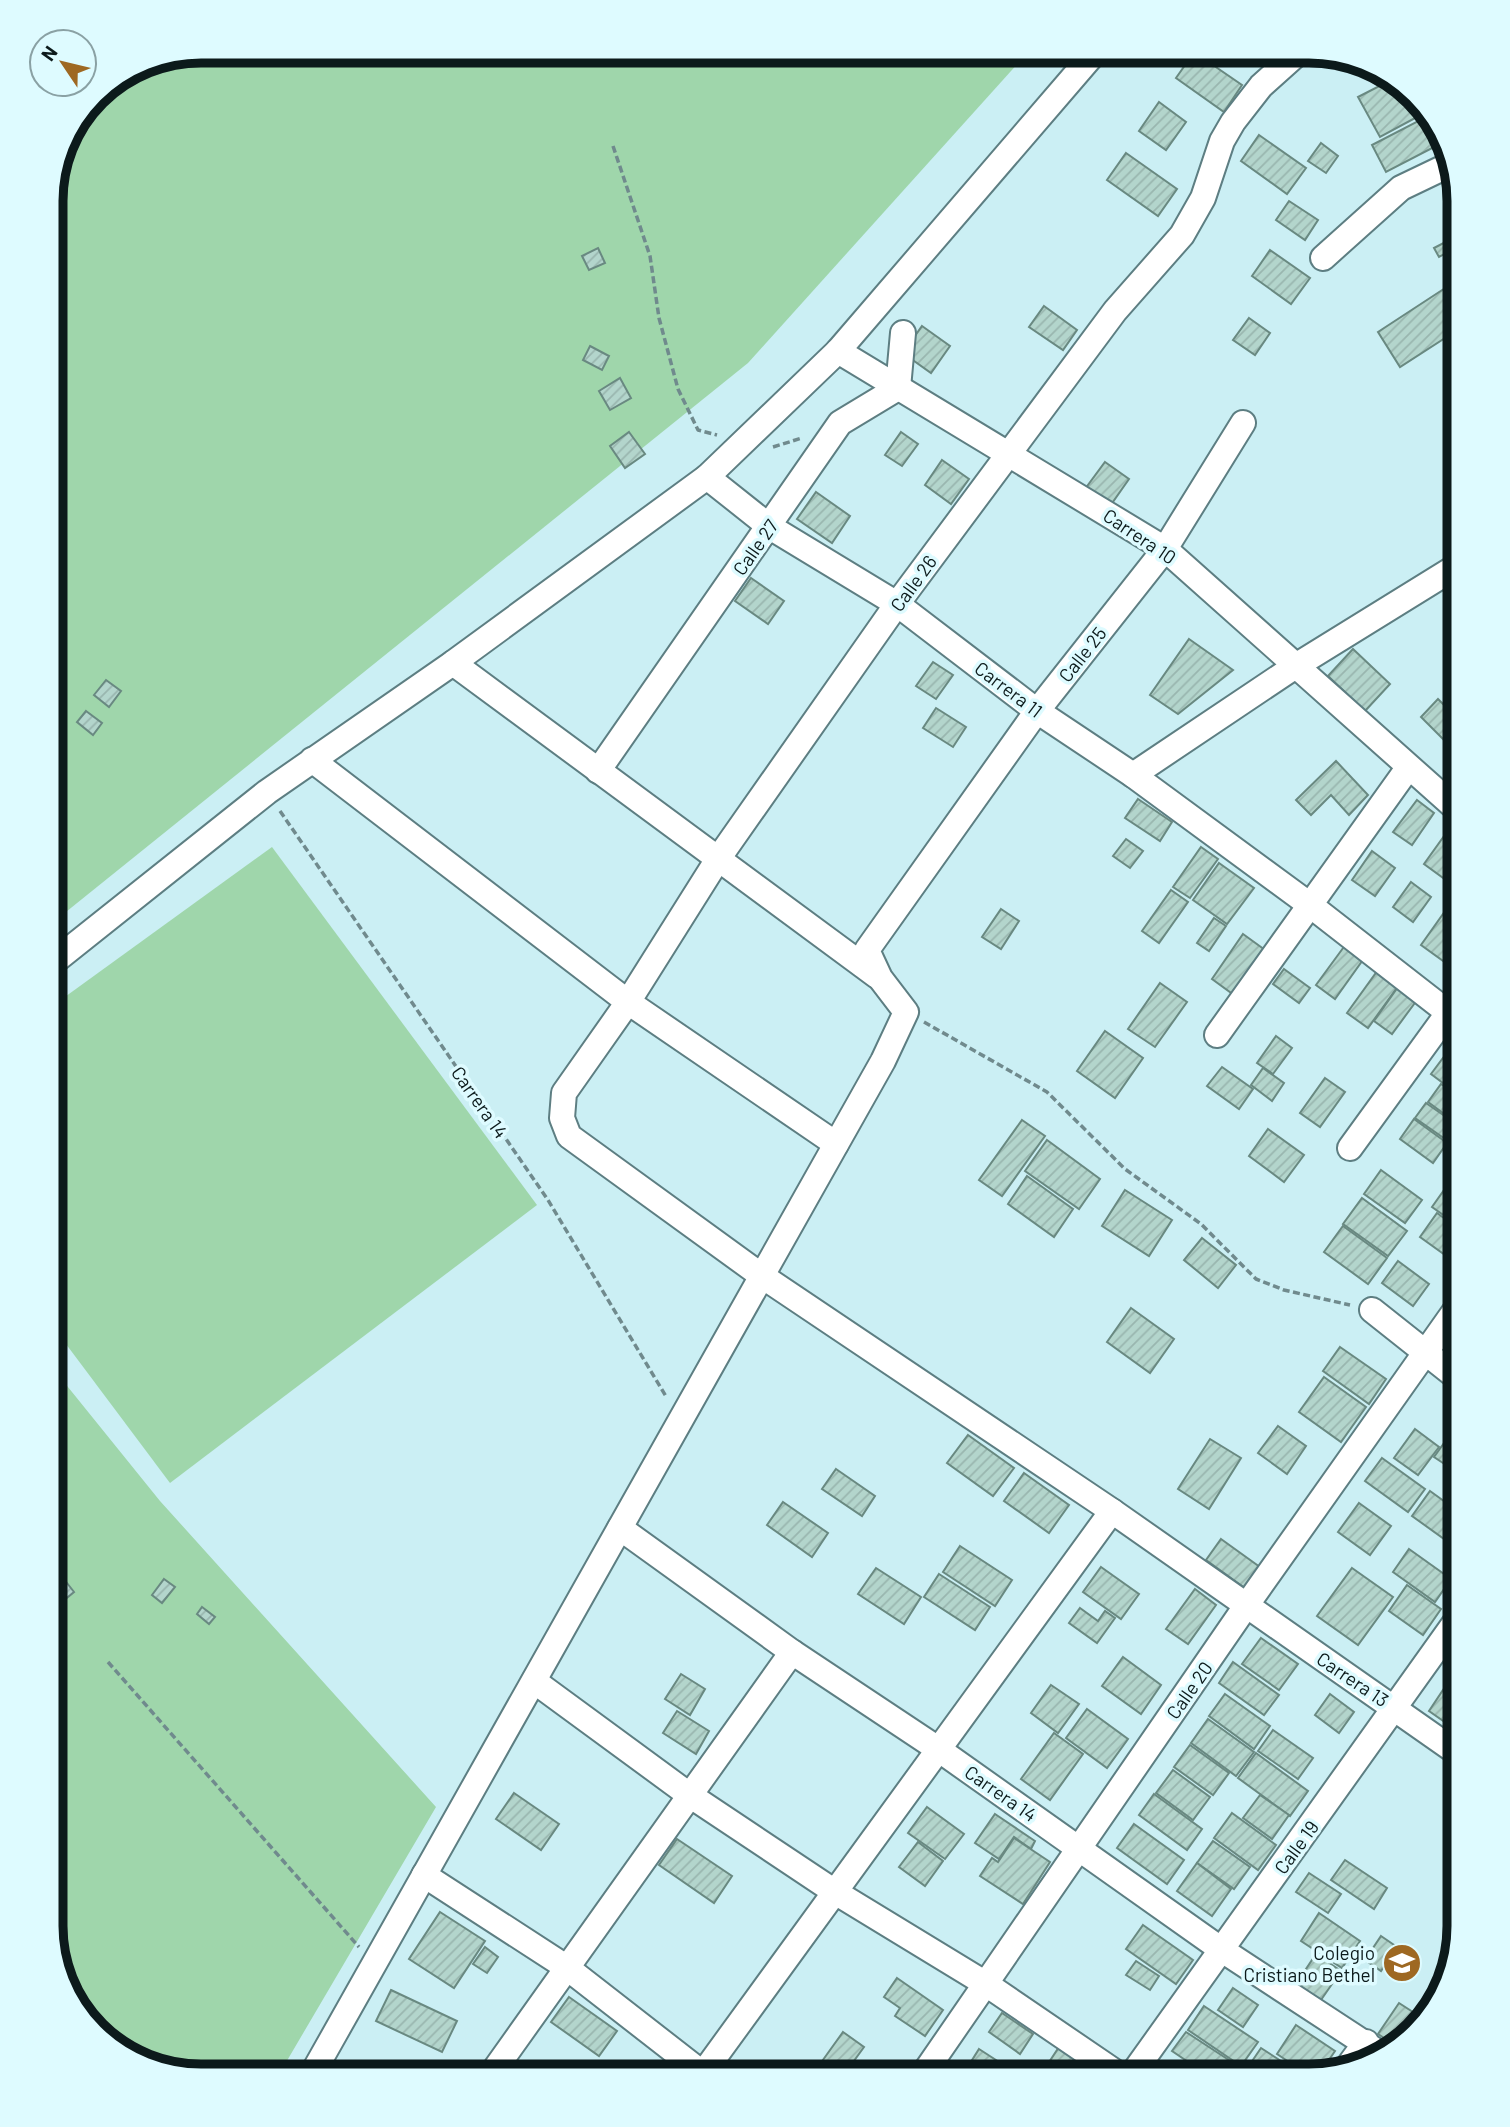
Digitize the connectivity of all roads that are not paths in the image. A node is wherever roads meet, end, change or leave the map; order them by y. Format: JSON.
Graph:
{"nodes":[{"id":1,"x":1086,"y":63,"type":"edge"},
{"id":2,"x":1287,"y":63,"type":"edge"},
{"id":3,"x":1442,"y":167,"type":"edge"},
{"id":4,"x":1323,"y":258,"type":"dead end"},
{"id":5,"x":903,"y":333,"type":"dead end"},
{"id":6,"x":838,"y":351,"type":"junction"},
{"id":7,"x":898,"y":388,"type":"junction"},
{"id":8,"x":1243,"y":423,"type":"dead end"},
{"id":9,"x":1010,"y":453,"type":"junction"},
{"id":10,"x":707,"y":477,"type":"junction"},
{"id":11,"x":770,"y":527,"type":"junction"},
{"id":12,"x":1165,"y":549,"type":"junction"},
{"id":13,"x":1447,"y":572,"type":"edge"},
{"id":14,"x":897,"y":604,"type":"junction"},
{"id":15,"x":453,"y":663,"type":"junction"},
{"id":16,"x":1294,"y":667,"type":"junction"},
{"id":17,"x":1037,"y":711,"type":"junction"},
{"id":18,"x":312,"y":760,"type":"junction"},
{"id":19,"x":1408,"y":768,"type":"junction"},
{"id":20,"x":598,"y":771,"type":"junction"},
{"id":21,"x":1133,"y":775,"type":"junction"},
{"id":22,"x":1447,"y":801,"type":"edge"},
{"id":23,"x":718,"y":859,"type":"junction"},
{"id":24,"x":1310,"y":905,"type":"junction"},
{"id":25,"x":63,"y":954,"type":"edge"},
{"id":26,"x":880,"y":978,"type":"junction"},
{"id":27,"x":628,"y":1002,"type":"junction"},
{"id":28,"x":1447,"y":1005,"type":"edge"},
{"id":29,"x":1447,"y":1021,"type":"edge"},
{"id":30,"x":1217,"y":1035,"type":"dead end"},
{"id":31,"x":836,"y":1144,"type":"junction"},
{"id":32,"x":1350,"y":1148,"type":"dead end"},
{"id":33,"x":762,"y":1276,"type":"junction"},
{"id":34,"x":1373,"y":1310,"type":"road end"},
{"id":35,"x":1447,"y":1324,"type":"edge"},
{"id":36,"x":1426,"y":1355,"type":"junction"},
{"id":37,"x":1447,"y":1370,"type":"edge"},
{"id":38,"x":1112,"y":1511,"type":"junction"},
{"id":39,"x":620,"y":1528,"type":"junction"},
{"id":40,"x":1246,"y":1606,"type":"junction"},
{"id":41,"x":1447,"y":1634,"type":"edge"},
{"id":42,"x":792,"y":1652,"type":"junction"},
{"id":43,"x":534,"y":1681,"type":"junction"},
{"id":44,"x":1396,"y":1708,"type":"junction"},
{"id":45,"x":1447,"y":1745,"type":"edge"},
{"id":46,"x":939,"y":1749,"type":"junction"},
{"id":47,"x":688,"y":1794,"type":"junction"},
{"id":48,"x":1079,"y":1848,"type":"junction"},
{"id":49,"x":424,"y":1875,"type":"junction"},
{"id":50,"x":835,"y":1892,"type":"junction"},
{"id":51,"x":1222,"y":1950,"type":"junction"},
{"id":52,"x":566,"y":1967,"type":"junction"},
{"id":53,"x":985,"y":1984,"type":"junction"},
{"id":54,"x":1373,"y":2048,"type":"edge"},
{"id":55,"x":318,"y":2064,"type":"edge"},
{"id":56,"x":498,"y":2064,"type":"edge"},
{"id":57,"x":689,"y":2064,"type":"edge"},
{"id":58,"x":711,"y":2064,"type":"edge"},
{"id":59,"x":930,"y":2064,"type":"edge"},
{"id":60,"x":1103,"y":2064,"type":"edge"},
{"id":61,"x":1140,"y":2064,"type":"edge"}],
"edges":[{"from":1,"to":6,"type":"street"},
{"from":2,"to":9,"type":"street","name":"Calle 26"},
{"from":3,"to":4,"type":"street"},
{"from":5,"to":7,"type":"street"},
{"from":6,"to":7,"type":"street","name":"Carrera 10"},
{"from":6,"to":10,"type":"street"},
{"from":7,"to":9,"type":"street","name":"Carrera 10"},
{"from":7,"to":11,"type":"street","name":"Calle 27"},
{"from":8,"to":12,"type":"street","name":"Calle 25"},
{"from":9,"to":12,"type":"street","name":"Carrera 10"},
{"from":9,"to":14,"type":"street","name":"Calle 26"},
{"from":10,"to":11,"type":"street","name":"Carrera 11"},
{"from":10,"to":15,"type":"street"},
{"from":11,"to":14,"type":"street","name":"Carrera 11"},
{"from":11,"to":20,"type":"street","name":"Calle 27"},
{"from":12,"to":16,"type":"street","name":"Carrera 10"},
{"from":12,"to":17,"type":"street","name":"Calle 25"},
{"from":13,"to":16,"type":"street"},
{"from":14,"to":17,"type":"street","name":"Carrera 11"},
{"from":14,"to":23,"type":"street","name":"Calle 26"},
{"from":15,"to":18,"type":"street"},
{"from":15,"to":20,"type":"street"},
{"from":16,"to":19,"type":"street","name":"Carrera 10"},
{"from":16,"to":21,"type":"street"},
{"from":17,"to":21,"type":"street","name":"Carrera 11"},
{"from":17,"to":26,"type":"street","name":"Calle 25"},
{"from":18,"to":25,"type":"street"},
{"from":18,"to":27,"type":"street"},
{"from":19,"to":22,"type":"street","name":"Carrera 10"},
{"from":19,"to":24,"type":"street"},
{"from":20,"to":23,"type":"street"},
{"from":21,"to":24,"type":"street","name":"Carrera 11"},
{"from":23,"to":26,"type":"street"},
{"from":23,"to":27,"type":"street","name":"Calle 26"},
{"from":24,"to":28,"type":"street","name":"Carrera 11"},
{"from":24,"to":30,"type":"street"},
{"from":26,"to":31,"type":"street"},
{"from":27,"to":31,"type":"street"},
{"from":27,"to":33,"type":"street","name":"Calle 26"},
{"from":29,"to":32,"type":"street"},
{"from":31,"to":33,"type":"street"},
{"from":33,"to":38,"type":"street","name":"Carrera 13"},
{"from":33,"to":39,"type":"street"},
{"from":34,"to":36,"type":"street"},
{"from":35,"to":36,"type":"street","name":"Calle 20"},
{"from":36,"to":37,"type":"street"},
{"from":36,"to":40,"type":"street","name":"Calle 20"},
{"from":38,"to":40,"type":"street","name":"Carrera 13"},
{"from":38,"to":46,"type":"street"},
{"from":39,"to":42,"type":"street","name":"Carrera 14"},
{"from":39,"to":43,"type":"street"},
{"from":40,"to":44,"type":"street","name":"Carrera 13"},
{"from":40,"to":48,"type":"street","name":"Calle 20"},
{"from":41,"to":44,"type":"street","name":"Calle 19"},
{"from":42,"to":46,"type":"street","name":"Carrera 14"},
{"from":42,"to":47,"type":"street"},
{"from":43,"to":47,"type":"street"},
{"from":43,"to":49,"type":"street"},
{"from":44,"to":45,"type":"street","name":"Carrera 13"},
{"from":44,"to":51,"type":"street","name":"Calle 19"},
{"from":46,"to":48,"type":"street","name":"Carrera 14"},
{"from":46,"to":50,"type":"street"},
{"from":47,"to":50,"type":"street"},
{"from":47,"to":52,"type":"street"},
{"from":48,"to":51,"type":"street","name":"Carrera 14"},
{"from":48,"to":53,"type":"street","name":"Calle 20"},
{"from":49,"to":52,"type":"street"},
{"from":49,"to":55,"type":"street"},
{"from":50,"to":53,"type":"street"},
{"from":50,"to":58,"type":"street"},
{"from":51,"to":54,"type":"street","name":"Carrera 14"},
{"from":51,"to":61,"type":"street","name":"Calle 19"},
{"from":52,"to":56,"type":"street"},
{"from":52,"to":57,"type":"street"},
{"from":53,"to":59,"type":"street","name":"Calle 20"},
{"from":53,"to":60,"type":"street"}]}
